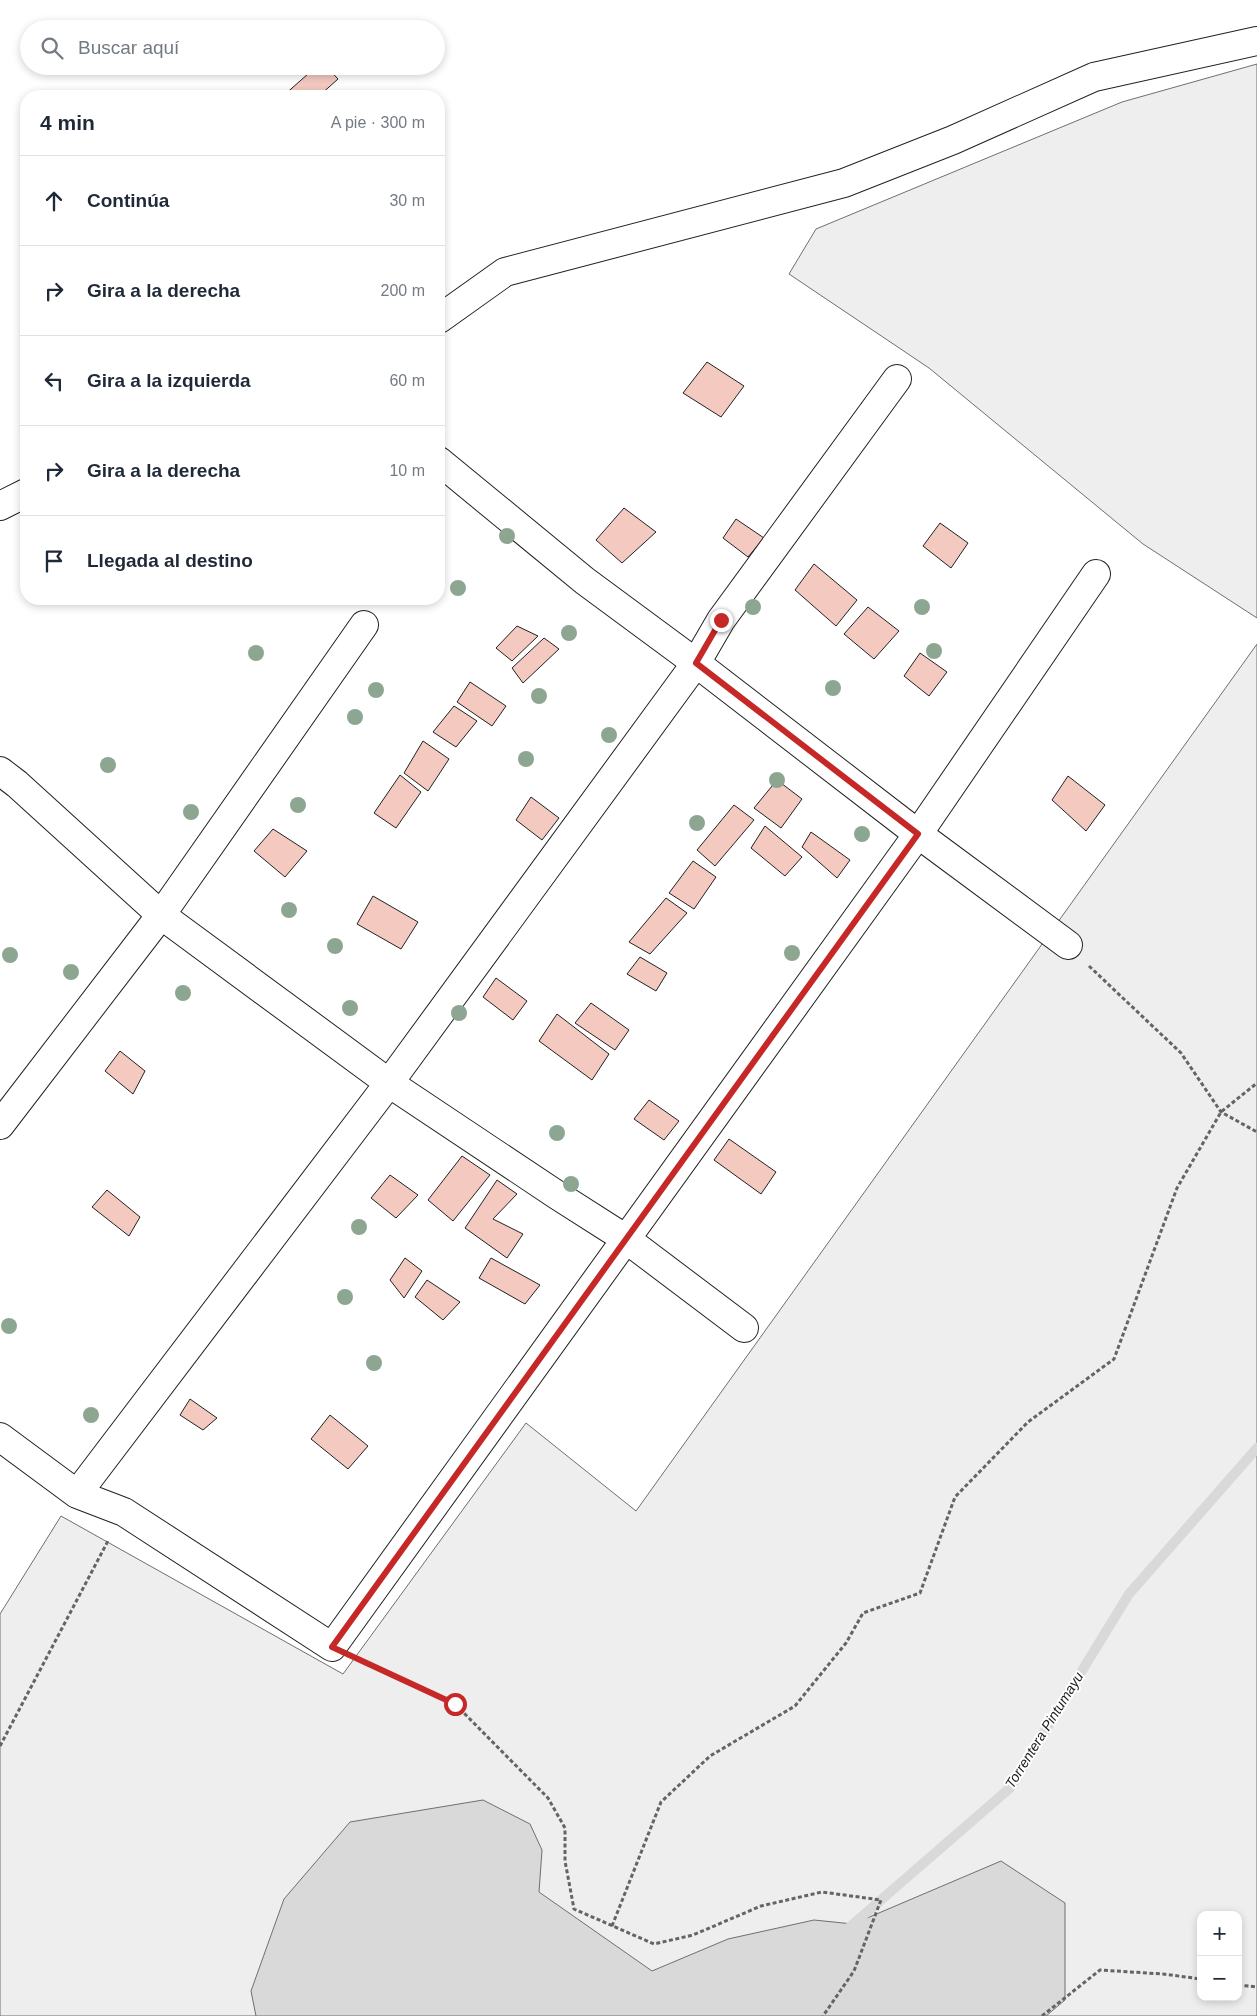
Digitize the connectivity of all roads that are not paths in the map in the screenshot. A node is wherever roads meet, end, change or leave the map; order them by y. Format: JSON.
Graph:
{"nodes":[{"id":1,"x":1257,"y":41,"type":"edge"},
{"id":2,"x":445,"y":315,"type":"edge"},
{"id":3,"x":897,"y":379,"type":"dead end"},
{"id":4,"x":445,"y":466,"type":"edge"},
{"id":5,"x":20,"y":496,"type":"edge"},
{"id":6,"x":0,"y":506,"type":"edge"},
{"id":7,"x":1096,"y":574,"type":"dead end"},
{"id":8,"x":364,"y":625,"type":"dead end"},
{"id":9,"x":696,"y":663,"type":"junction"},
{"id":10,"x":0,"y":771,"type":"edge"},
{"id":11,"x":918,"y":834,"type":"junction"},
{"id":12,"x":161,"y":915,"type":"junction"},
{"id":13,"x":1068,"y":945,"type":"road end"},
{"id":14,"x":389,"y":1083,"type":"junction"},
{"id":15,"x":0,"y":1125,"type":"edge"},
{"id":16,"x":626,"y":1239,"type":"junction"},
{"id":17,"x":744,"y":1328,"type":"dead end"},
{"id":18,"x":0,"y":1437,"type":"edge"},
{"id":19,"x":77,"y":1494,"type":"junction"}],
"edges":[{"from":1,"to":2,"type":"street"},
{"from":3,"to":9,"type":"street"},
{"from":4,"to":9,"type":"street"},
{"from":5,"to":6,"type":"street"},
{"from":7,"to":11,"type":"street"},
{"from":8,"to":12,"type":"street"},
{"from":9,"to":11,"type":"street"},
{"from":9,"to":14,"type":"street"},
{"from":10,"to":12,"type":"street"},
{"from":11,"to":13,"type":"street"},
{"from":11,"to":16,"type":"street"},
{"from":12,"to":14,"type":"street"},
{"from":12,"to":15,"type":"street"},
{"from":14,"to":16,"type":"street"},
{"from":14,"to":19,"type":"street"},
{"from":16,"to":17,"type":"street"},
{"from":16,"to":19,"type":"street"},
{"from":18,"to":19,"type":"street"}]}
